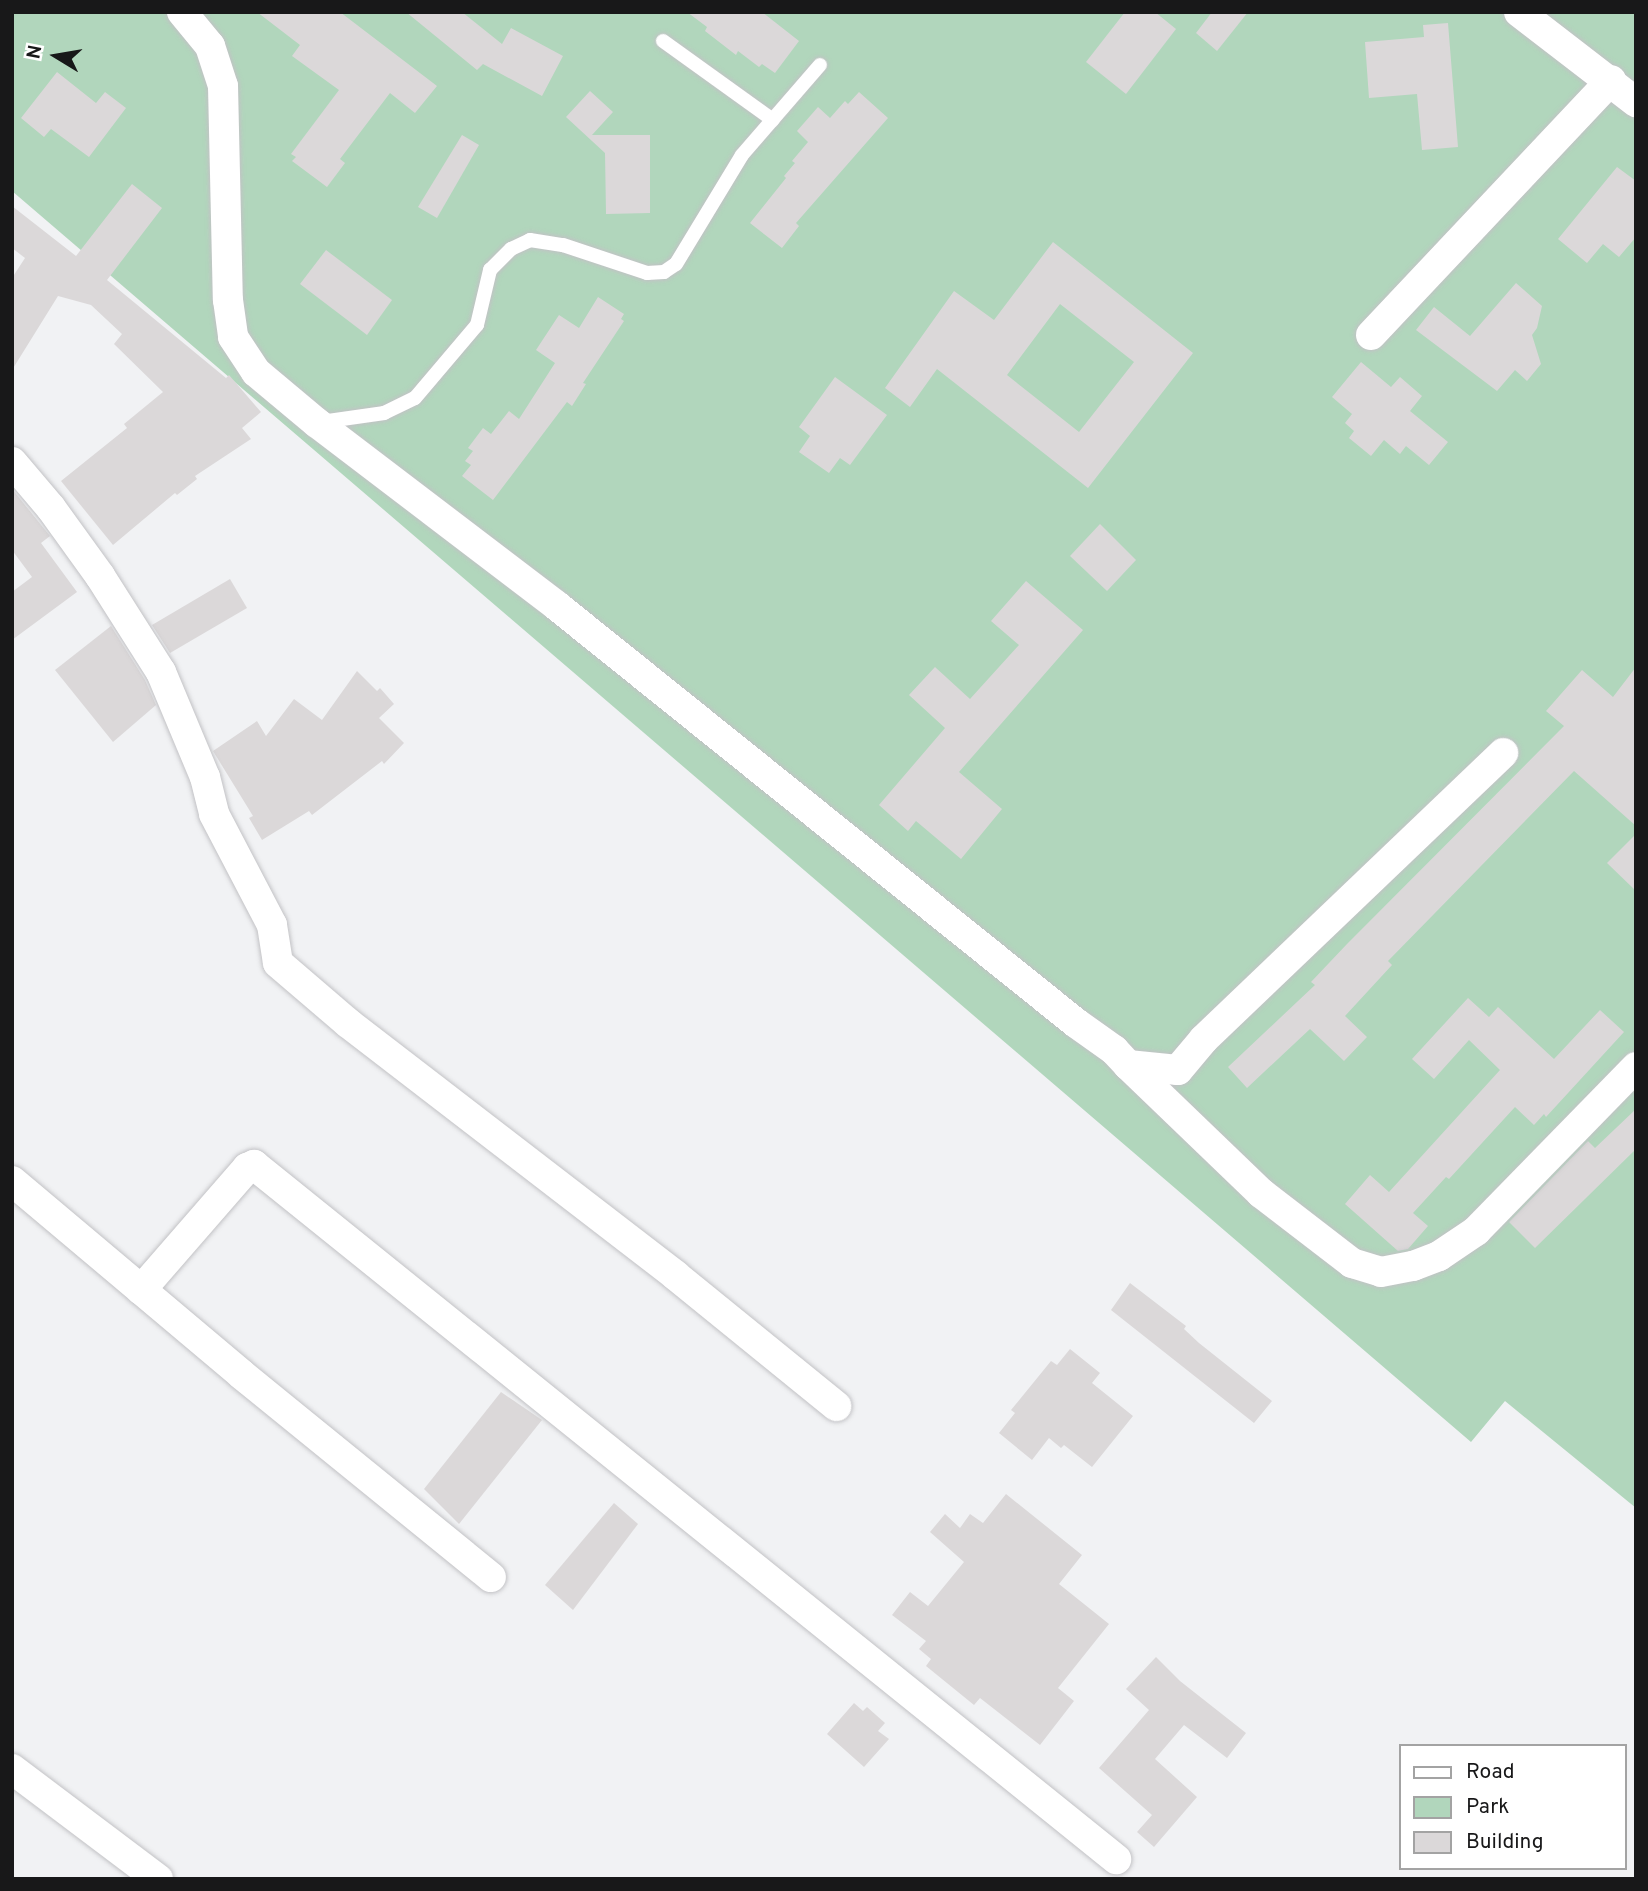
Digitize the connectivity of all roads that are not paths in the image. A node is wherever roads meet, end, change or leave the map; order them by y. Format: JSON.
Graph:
{"nodes":[{"id":1,"x":182,"y":12,"type":"edge"},
{"id":2,"x":1519,"y":12,"type":"edge"},
{"id":3,"x":663,"y":41,"type":"dead end"},
{"id":4,"x":820,"y":65,"type":"dead end"},
{"id":5,"x":1611,"y":80,"type":"junction"},
{"id":6,"x":1636,"y":102,"type":"edge"},
{"id":7,"x":773,"y":120,"type":"junction"},
{"id":8,"x":1371,"y":335,"type":"dead end"},
{"id":9,"x":317,"y":423,"type":"junction"},
{"id":10,"x":12,"y":462,"type":"edge"},
{"id":11,"x":1503,"y":753,"type":"dead end"},
{"id":12,"x":1128,"y":1065,"type":"junction"},
{"id":13,"x":1636,"y":1067,"type":"edge"},
{"id":14,"x":12,"y":1181,"type":"edge"},
{"id":15,"x":141,"y":1290,"type":"junction"},
{"id":16,"x":836,"y":1406,"type":"dead end"},
{"id":17,"x":491,"y":1577,"type":"dead end"},
{"id":18,"x":12,"y":1769,"type":"edge"},
{"id":19,"x":1116,"y":1859,"type":"dead end"},
{"id":20,"x":158,"y":1879,"type":"edge"}],
"edges":[{"from":1,"to":9,"type":"street"},
{"from":2,"to":5,"type":"street"},
{"from":3,"to":7,"type":"lane"},
{"from":4,"to":7,"type":"lane"},
{"from":5,"to":6,"type":"street"},
{"from":5,"to":8,"type":"street"},
{"from":7,"to":9,"type":"lane"},
{"from":9,"to":12,"type":"street"},
{"from":10,"to":16,"type":"street"},
{"from":11,"to":12,"type":"street"},
{"from":12,"to":13,"type":"street"},
{"from":14,"to":15,"type":"street"},
{"from":15,"to":17,"type":"street"},
{"from":15,"to":19,"type":"street"},
{"from":18,"to":20,"type":"street"}]}
